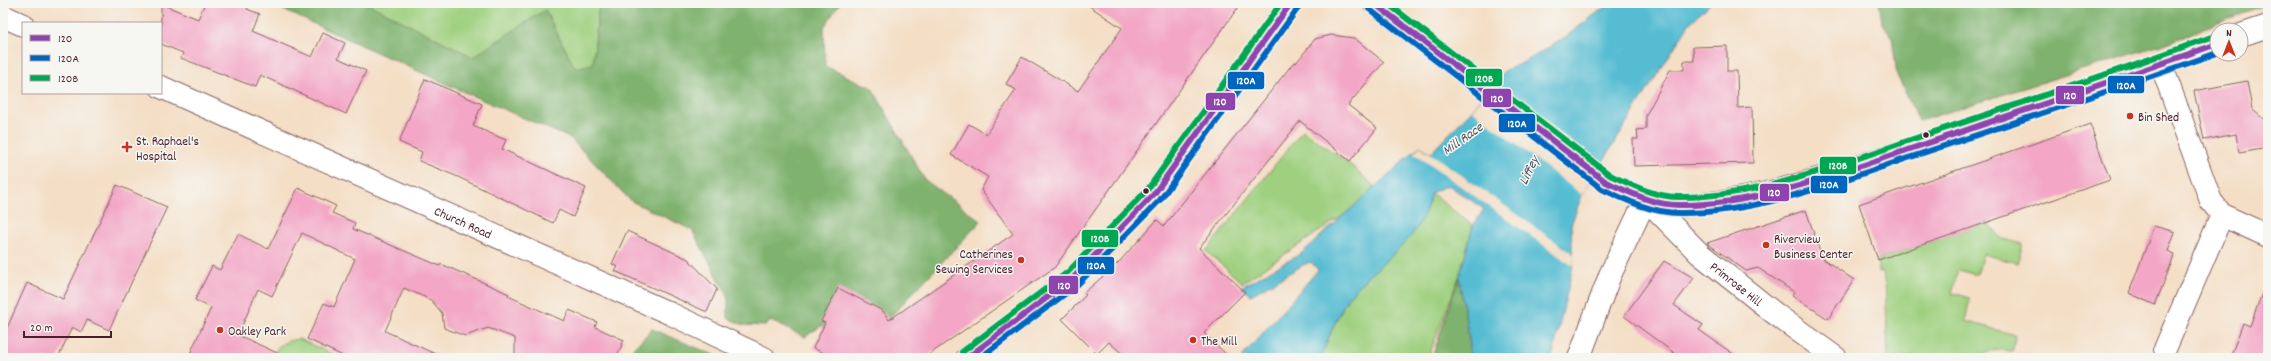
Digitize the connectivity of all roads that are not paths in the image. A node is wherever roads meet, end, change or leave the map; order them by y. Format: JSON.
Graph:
{"nodes":[{"id":1,"x":1291,"y":3,"type":"edge"},
{"id":2,"x":1374,"y":3,"type":"edge"},
{"id":3,"x":3,"y":16,"type":"edge"},
{"id":4,"x":22,"y":25,"type":"edge"},
{"id":5,"x":2268,"y":26,"type":"edge"},
{"id":6,"x":2249,"y":33,"type":"edge"},
{"id":7,"x":2209,"y":47,"type":"edge"},
{"id":8,"x":2161,"y":64,"type":"junction"},
{"id":9,"x":162,"y":87,"type":"edge"},
{"id":10,"x":1646,"y":199,"type":"junction"},
{"id":11,"x":2222,"y":215,"type":"junction"},
{"id":12,"x":2268,"y":236,"type":"edge"},
{"id":13,"x":2165,"y":349,"type":"dead end"},
{"id":14,"x":764,"y":358,"type":"edge"},
{"id":15,"x":967,"y":358,"type":"edge"},
{"id":16,"x":1579,"y":358,"type":"edge"},
{"id":17,"x":1836,"y":358,"type":"edge"}],
"edges":[{"from":1,"to":15,"type":"main road"},
{"from":2,"to":10,"type":"main road"},
{"from":3,"to":4,"type":"main road"},
{"from":5,"to":6,"type":"main road"},
{"from":7,"to":8,"type":"main road"},
{"from":8,"to":10,"type":"main road"},
{"from":8,"to":11,"type":"main road"},
{"from":9,"to":14,"type":"main road","name":"Church Road"},
{"from":10,"to":16,"type":"main road"},
{"from":10,"to":17,"type":"main road","name":"Primrose Hill"},
{"from":11,"to":12,"type":"main road"},
{"from":11,"to":13,"type":"main road"}]}
